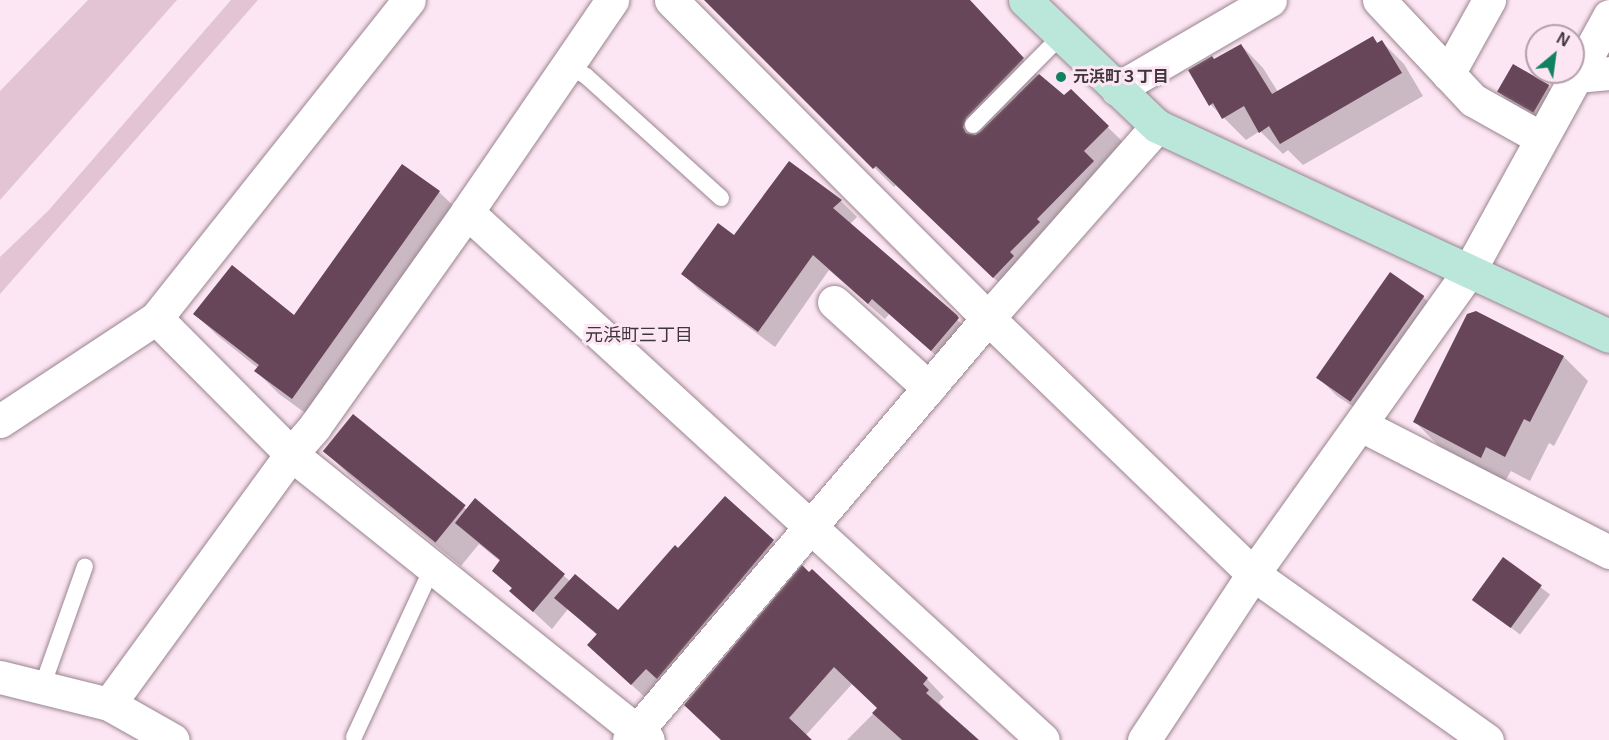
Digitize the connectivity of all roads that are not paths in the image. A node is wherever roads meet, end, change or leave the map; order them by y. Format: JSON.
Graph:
{"nodes":[{"id":1,"x":409,"y":0,"type":"edge"},
{"id":2,"x":612,"y":0,"type":"edge"},
{"id":3,"x":671,"y":0,"type":"edge"},
{"id":4,"x":1026,"y":0,"type":"edge"},
{"id":5,"x":1270,"y":0,"type":"edge"},
{"id":6,"x":1379,"y":0,"type":"edge"},
{"id":7,"x":1489,"y":0,"type":"edge"},
{"id":8,"x":1609,"y":16,"type":"edge"},
{"id":9,"x":1062,"y":35,"type":"junction"},
{"id":10,"x":1585,"y":60,"type":"edge"},
{"id":11,"x":567,"y":65,"type":"junction"},
{"id":12,"x":1609,"y":73,"type":"edge"},
{"id":13,"x":1448,"y":74,"type":"junction"},
{"id":14,"x":1585,"y":75,"type":"edge"},
{"id":15,"x":1571,"y":84,"type":"edge"},
{"id":16,"x":1118,"y":89,"type":"junction"},
{"id":17,"x":973,"y":125,"type":"dead end"},
{"id":18,"x":1156,"y":126,"type":"junction"},
{"id":19,"x":1541,"y":138,"type":"junction"},
{"id":20,"x":721,"y":198,"type":"dead end"},
{"id":21,"x":467,"y":212,"type":"junction"},
{"id":22,"x":1469,"y":271,"type":"junction"},
{"id":23,"x":834,"y":302,"type":"dead end"},
{"id":24,"x":156,"y":318,"type":"junction"},
{"id":25,"x":988,"y":318,"type":"junction"},
{"id":26,"x":1609,"y":336,"type":"edge"},
{"id":27,"x":929,"y":388,"type":"junction"},
{"id":28,"x":0,"y":422,"type":"edge"},
{"id":29,"x":1361,"y":425,"type":"junction"},
{"id":30,"x":291,"y":453,"type":"junction"},
{"id":31,"x":811,"y":529,"type":"junction"},
{"id":32,"x":1609,"y":552,"type":"edge"},
{"id":33,"x":85,"y":566,"type":"dead end"},
{"id":34,"x":433,"y":566,"type":"junction"},
{"id":35,"x":1253,"y":574,"type":"junction"},
{"id":36,"x":0,"y":677,"type":"edge"},
{"id":37,"x":42,"y":687,"type":"junction"},
{"id":38,"x":109,"y":704,"type":"junction"},
{"id":39,"x":354,"y":737,"type":"dead end"},
{"id":40,"x":638,"y":737,"type":"edge"},
{"id":41,"x":173,"y":740,"type":"edge"},
{"id":42,"x":1043,"y":740,"type":"edge"},
{"id":43,"x":1144,"y":740,"type":"edge"},
{"id":44,"x":1487,"y":740,"type":"edge"}],
"edges":[{"from":1,"to":24,"type":"street"},
{"from":2,"to":11,"type":"street"},
{"from":3,"to":25,"type":"street"},
{"from":4,"to":9,"type":"street"},
{"from":5,"to":16,"type":"street"},
{"from":6,"to":13,"type":"street"},
{"from":7,"to":13,"type":"street"},
{"from":8,"to":10,"type":"street"},
{"from":9,"to":16,"type":"street"},
{"from":9,"to":17,"type":"lane"},
{"from":11,"to":20,"type":"lane"},
{"from":11,"to":21,"type":"street"},
{"from":12,"to":14,"type":"street"},
{"from":13,"to":19,"type":"street"},
{"from":15,"to":19,"type":"street"},
{"from":16,"to":18,"type":"street"},
{"from":18,"to":22,"type":"street"},
{"from":18,"to":25,"type":"street"},
{"from":19,"to":22,"type":"street"},
{"from":21,"to":30,"type":"street"},
{"from":21,"to":31,"type":"street"},
{"from":22,"to":26,"type":"street"},
{"from":22,"to":29,"type":"street"},
{"from":23,"to":27,"type":"street"},
{"from":24,"to":28,"type":"street"},
{"from":24,"to":30,"type":"street"},
{"from":25,"to":27,"type":"street"},
{"from":25,"to":35,"type":"street"},
{"from":27,"to":31,"type":"street"},
{"from":29,"to":32,"type":"street"},
{"from":29,"to":35,"type":"street"},
{"from":30,"to":34,"type":"street"},
{"from":30,"to":38,"type":"street"},
{"from":31,"to":40,"type":"street"},
{"from":31,"to":42,"type":"street"},
{"from":33,"to":37,"type":"lane"},
{"from":34,"to":39,"type":"lane"},
{"from":34,"to":40,"type":"street"},
{"from":35,"to":43,"type":"street"},
{"from":35,"to":44,"type":"street"},
{"from":36,"to":37,"type":"street"},
{"from":37,"to":38,"type":"street"},
{"from":38,"to":41,"type":"street"}]}
